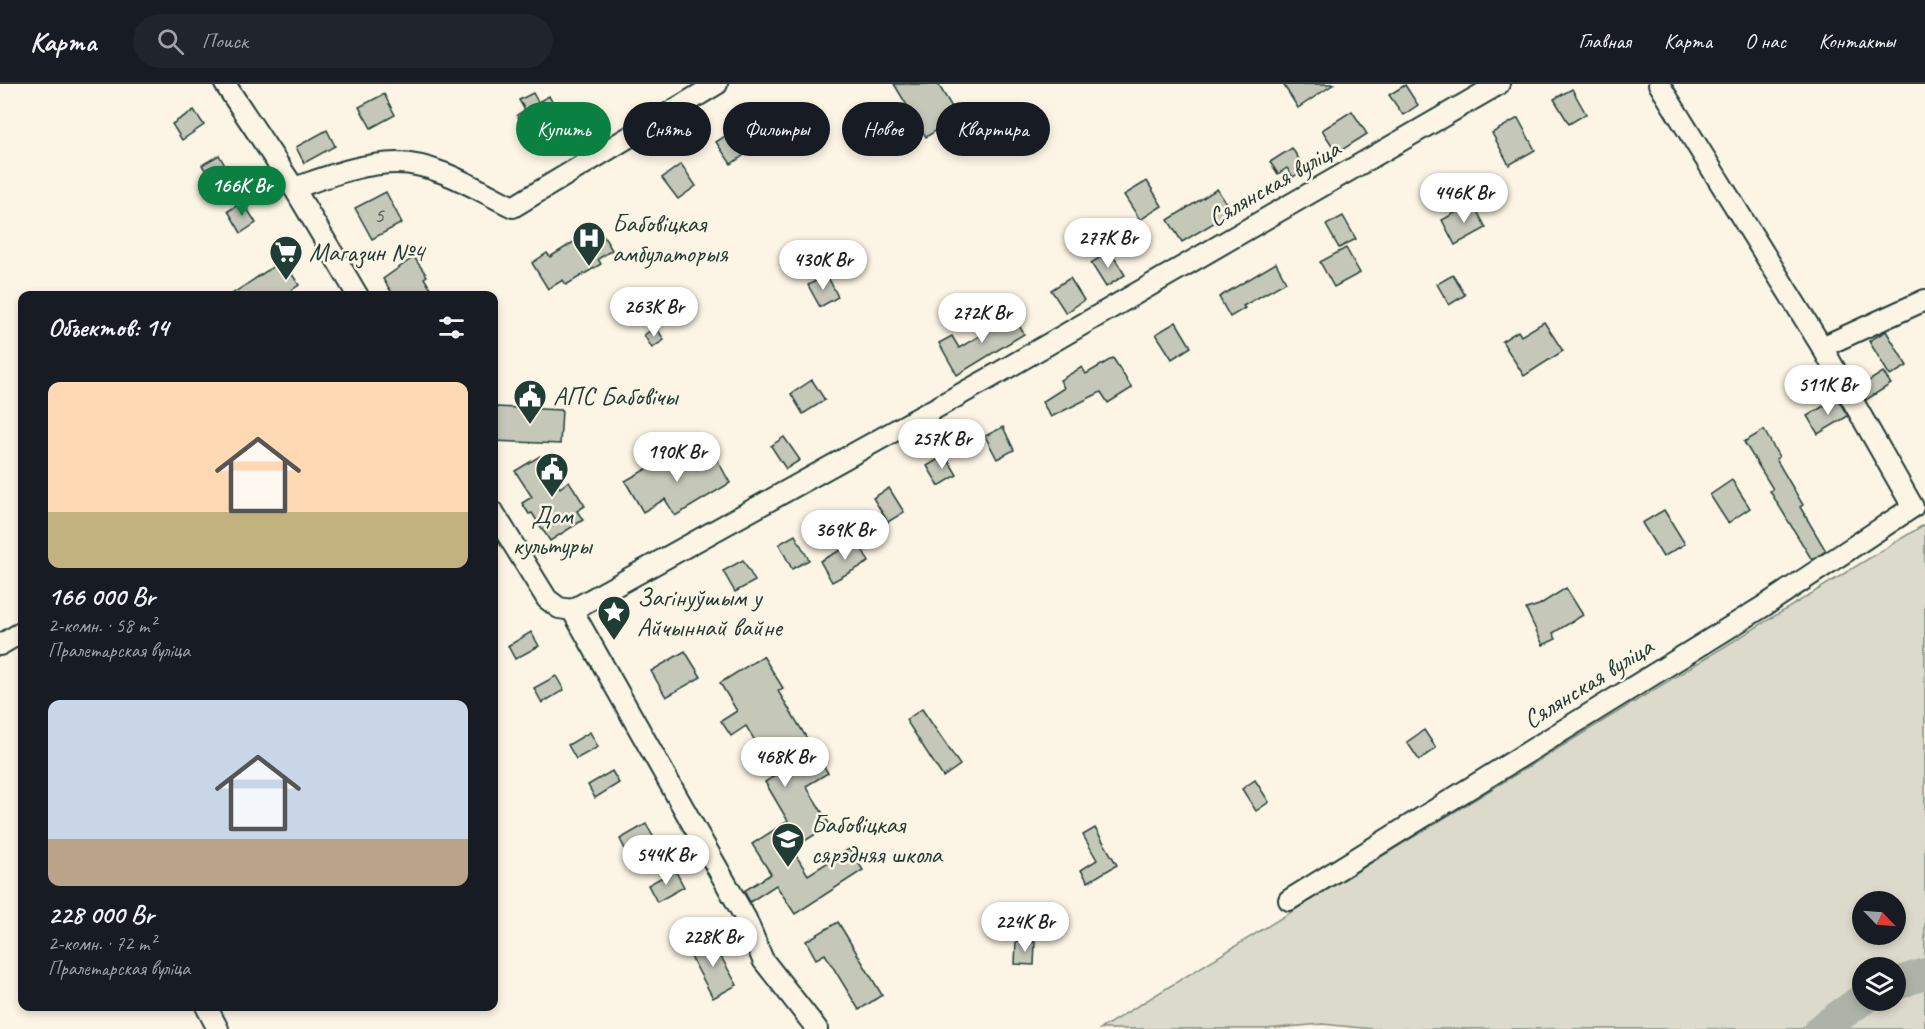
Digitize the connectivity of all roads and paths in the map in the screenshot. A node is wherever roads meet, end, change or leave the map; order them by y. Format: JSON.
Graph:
{"nodes":[{"id":1,"x":225,"y":84,"type":"edge"},
{"id":2,"x":717,"y":84,"type":"edge"},
{"id":3,"x":1500,"y":84,"type":"edge"},
{"id":4,"x":1659,"y":84,"type":"edge"},
{"id":5,"x":294,"y":188,"type":"junction"},
{"id":6,"x":355,"y":291,"type":"edge"},
{"id":7,"x":1925,"y":300,"type":"edge"},
{"id":8,"x":1822,"y":347,"type":"junction"},
{"id":9,"x":498,"y":519,"type":"edge"},
{"id":10,"x":572,"y":610,"type":"junction"},
{"id":11,"x":18,"y":634,"type":"edge"},
{"id":12,"x":0,"y":645,"type":"edge"},
{"id":13,"x":1289,"y":900,"type":"dead end"},
{"id":14,"x":209,"y":1011,"type":"edge"},
{"id":15,"x":218,"y":1029,"type":"edge"},
{"id":16,"x":817,"y":1029,"type":"edge"}],
"edges":[{"from":1,"to":5,"type":"street"},
{"from":2,"to":5,"type":"street"},
{"from":3,"to":10,"type":"street","name":"Сялянская вуліца"},
{"from":4,"to":8,"type":"street"},
{"from":5,"to":6,"type":"street"},
{"from":7,"to":8,"type":"street"},
{"from":8,"to":13,"type":"street","name":"Сялянская вуліца"},
{"from":9,"to":10,"type":"street"},
{"from":10,"to":16,"type":"street"},
{"from":11,"to":12,"type":"street"},
{"from":14,"to":15,"type":"street"}]}
